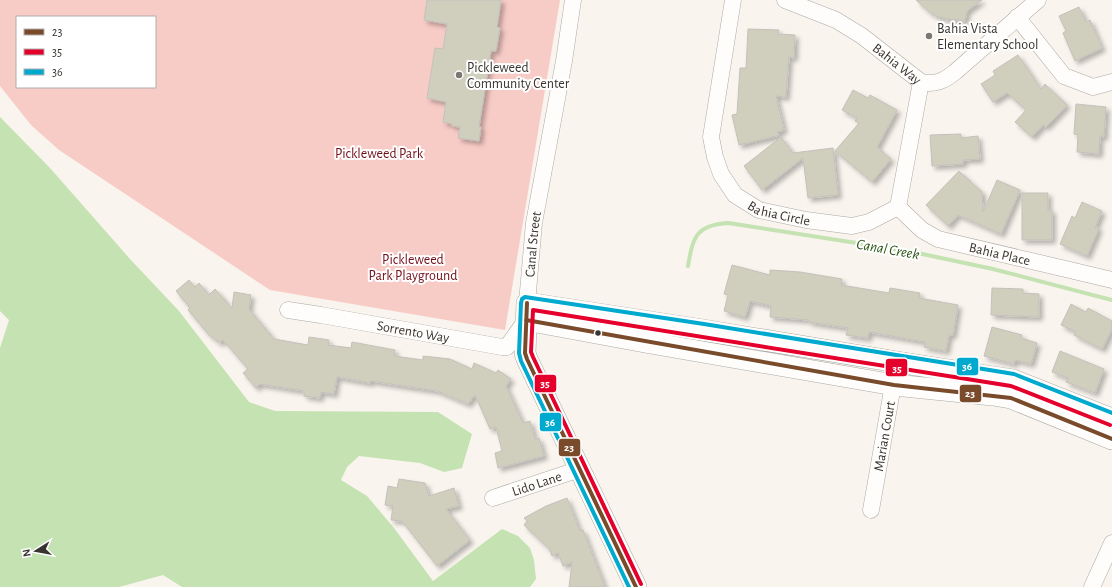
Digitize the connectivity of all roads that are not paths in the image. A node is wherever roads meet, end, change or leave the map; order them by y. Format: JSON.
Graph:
{"nodes":[{"id":1,"x":573,"y":0,"type":"edge"},
{"id":2,"x":733,"y":0,"type":"edge"},
{"id":3,"x":785,"y":0,"type":"edge"},
{"id":4,"x":1038,"y":0,"type":"edge"},
{"id":5,"x":1017,"y":17,"type":"junction"},
{"id":6,"x":921,"y":82,"type":"junction"},
{"id":7,"x":1112,"y":82,"type":"edge"},
{"id":8,"x":898,"y":206,"type":"junction"},
{"id":9,"x":1112,"y":280,"type":"edge"},
{"id":10,"x":288,"y":310,"type":"dead end"},
{"id":11,"x":526,"y":312,"type":"junction"},
{"id":12,"x":898,"y":362,"type":"junction"},
{"id":13,"x":894,"y":385,"type":"junction"},
{"id":14,"x":1112,"y":419,"type":"edge"},
{"id":15,"x":1112,"y":439,"type":"edge"},
{"id":16,"x":580,"y":469,"type":"junction"},
{"id":17,"x":493,"y":498,"type":"dead end"},
{"id":18,"x":872,"y":510,"type":"dead end"},
{"id":19,"x":1112,"y":543,"type":"edge"},
{"id":20,"x":636,"y":587,"type":"edge"},
{"id":21,"x":1092,"y":587,"type":"edge"}],
"edges":[{"from":1,"to":11,"type":"street","name":"Canal Street"},
{"from":2,"to":8,"type":"street","name":"Bahia Circle"},
{"from":3,"to":6,"type":"street","name":"Bahia Way"},
{"from":4,"to":5,"type":"street","name":"Bahia Way"},
{"from":5,"to":6,"type":"street","name":"Bahia Way"},
{"from":5,"to":7,"type":"street"},
{"from":6,"to":8,"type":"street"},
{"from":8,"to":9,"type":"street","name":"Bahia Place"},
{"from":10,"to":11,"type":"street","name":"Sorrento Way"},
{"from":11,"to":12,"type":"street"},
{"from":11,"to":13,"type":"street"},
{"from":11,"to":16,"type":"street","name":"Canal Street"},
{"from":12,"to":13,"type":"street","name":"Marian Court"},
{"from":12,"to":14,"type":"street"},
{"from":13,"to":15,"type":"street"},
{"from":13,"to":18,"type":"street","name":"Marian Court"},
{"from":16,"to":17,"type":"street","name":"Lido Lane"},
{"from":16,"to":20,"type":"street","name":"Canal Street"},
{"from":19,"to":21,"type":"street"}]}
